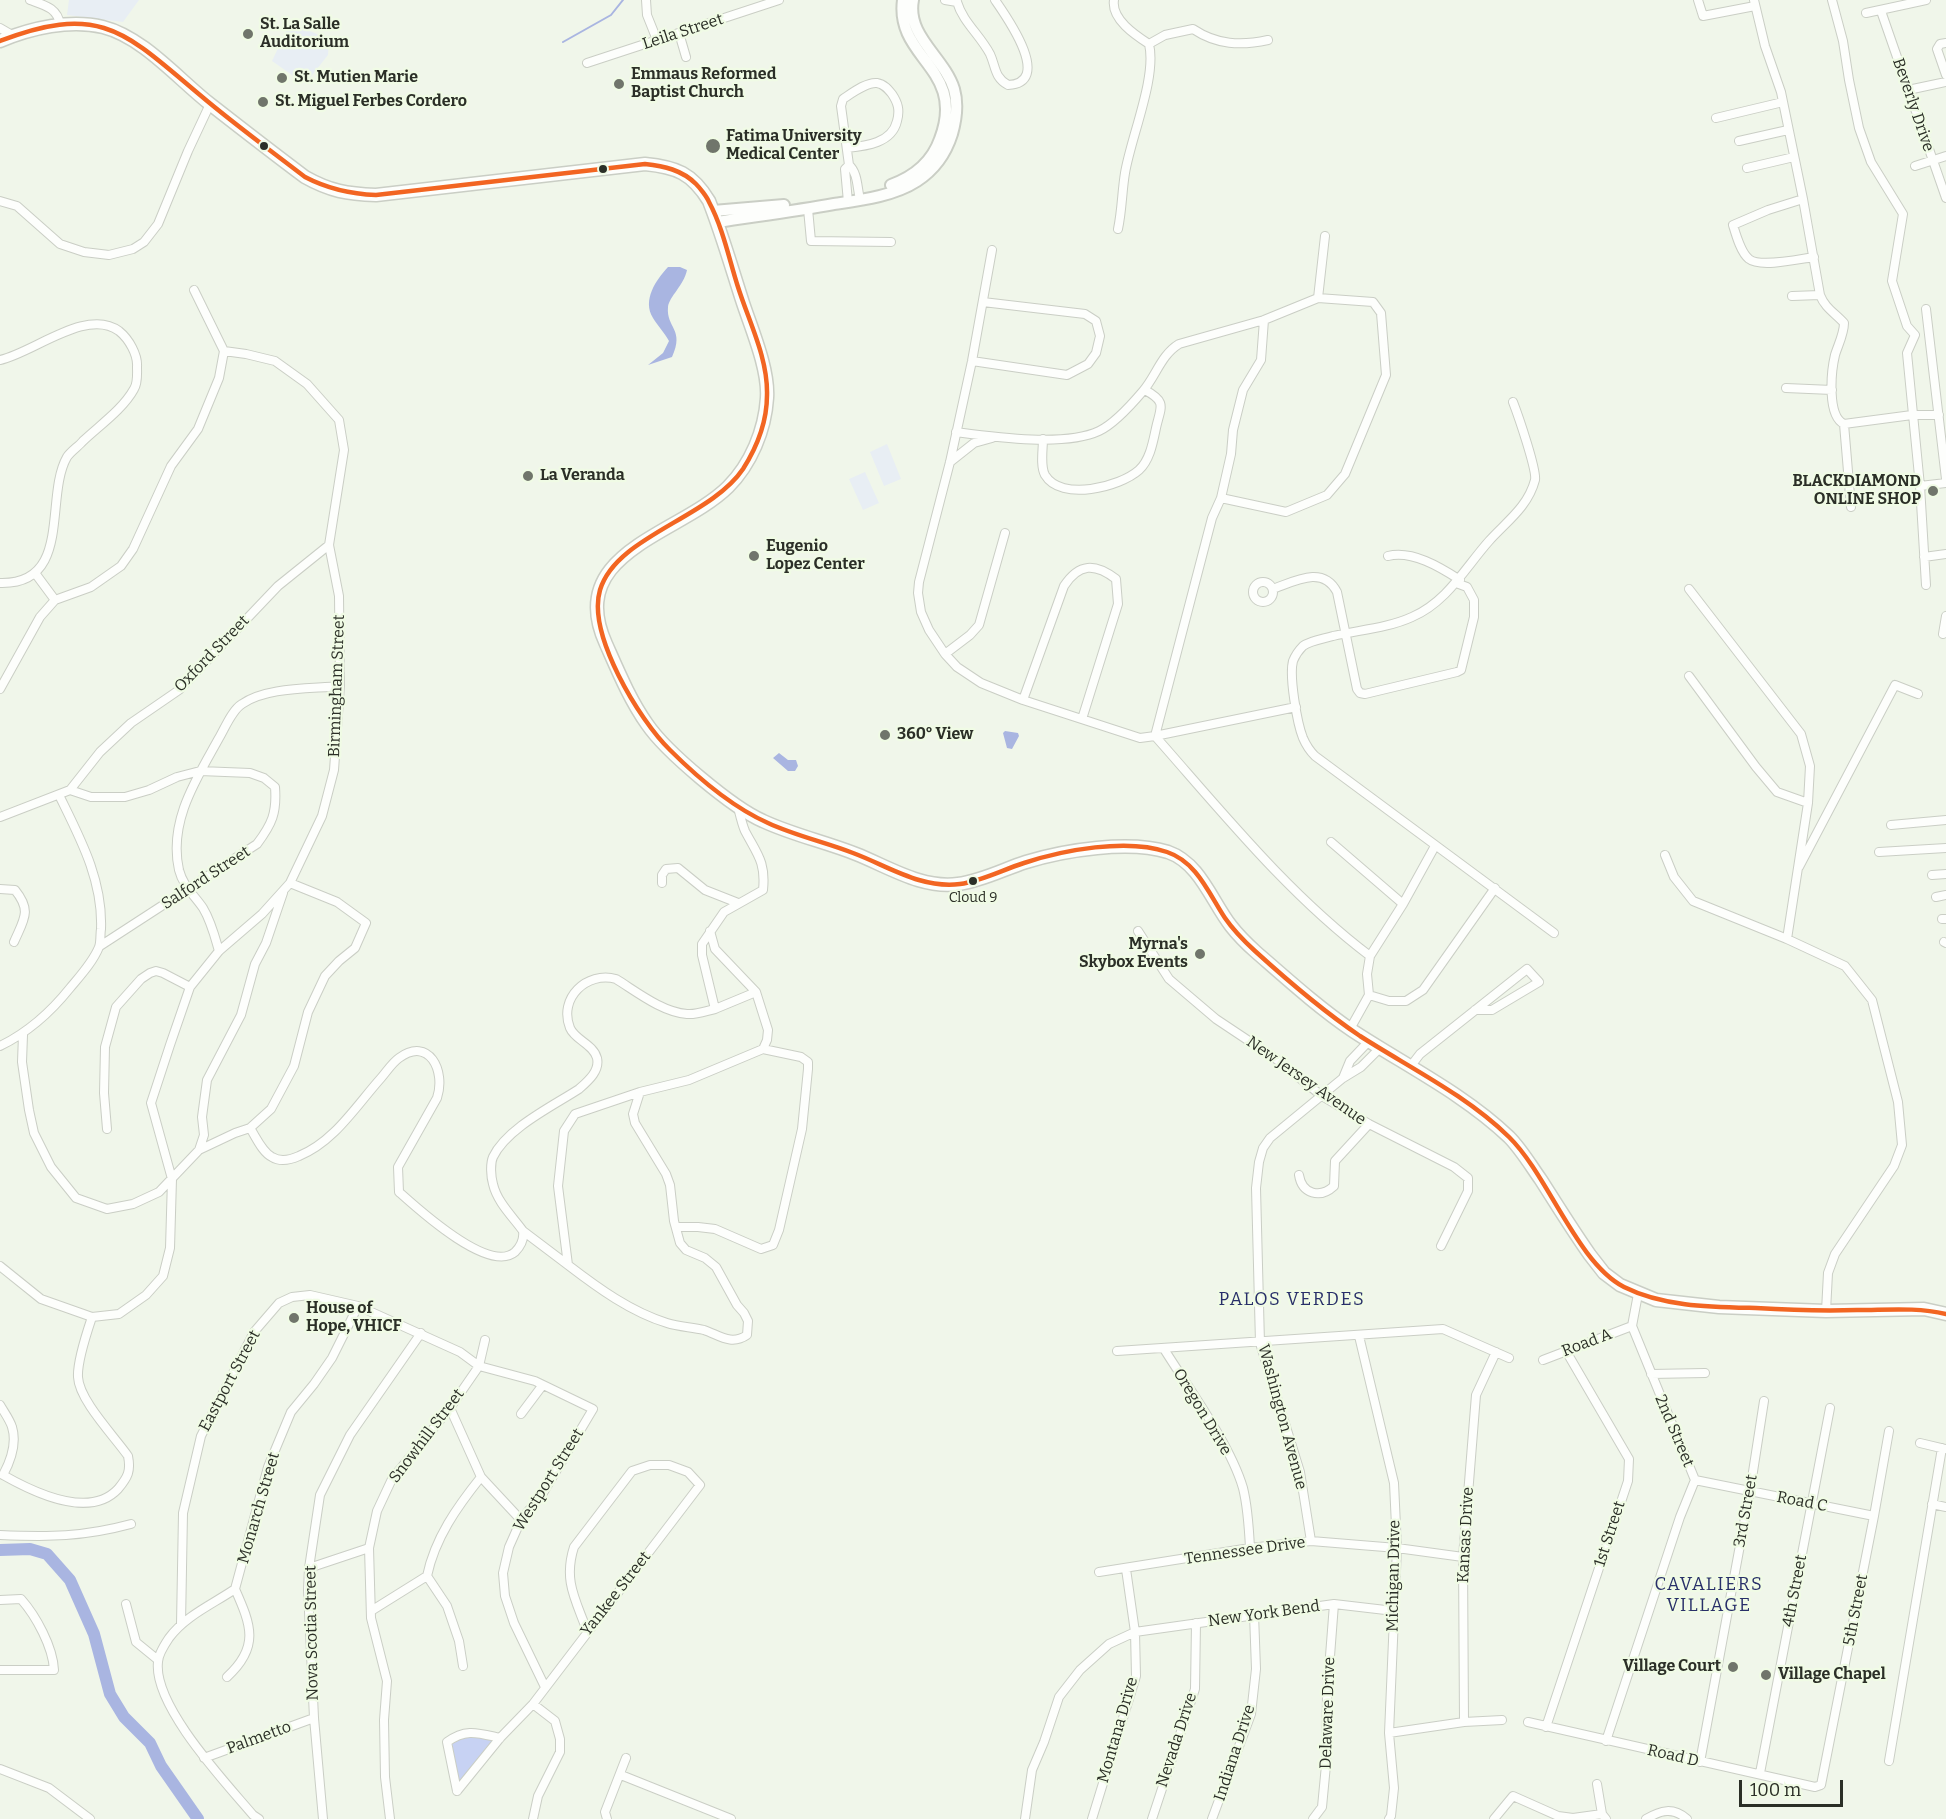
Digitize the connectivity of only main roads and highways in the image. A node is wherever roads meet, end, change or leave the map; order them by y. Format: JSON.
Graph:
{"nodes":[{"id":1,"x":0,"y":40,"type":"edge"},
{"id":2,"x":1946,"y":1314,"type":"edge"}],
"edges":[{"from":1,"to":2,"type":"main road"}]}
